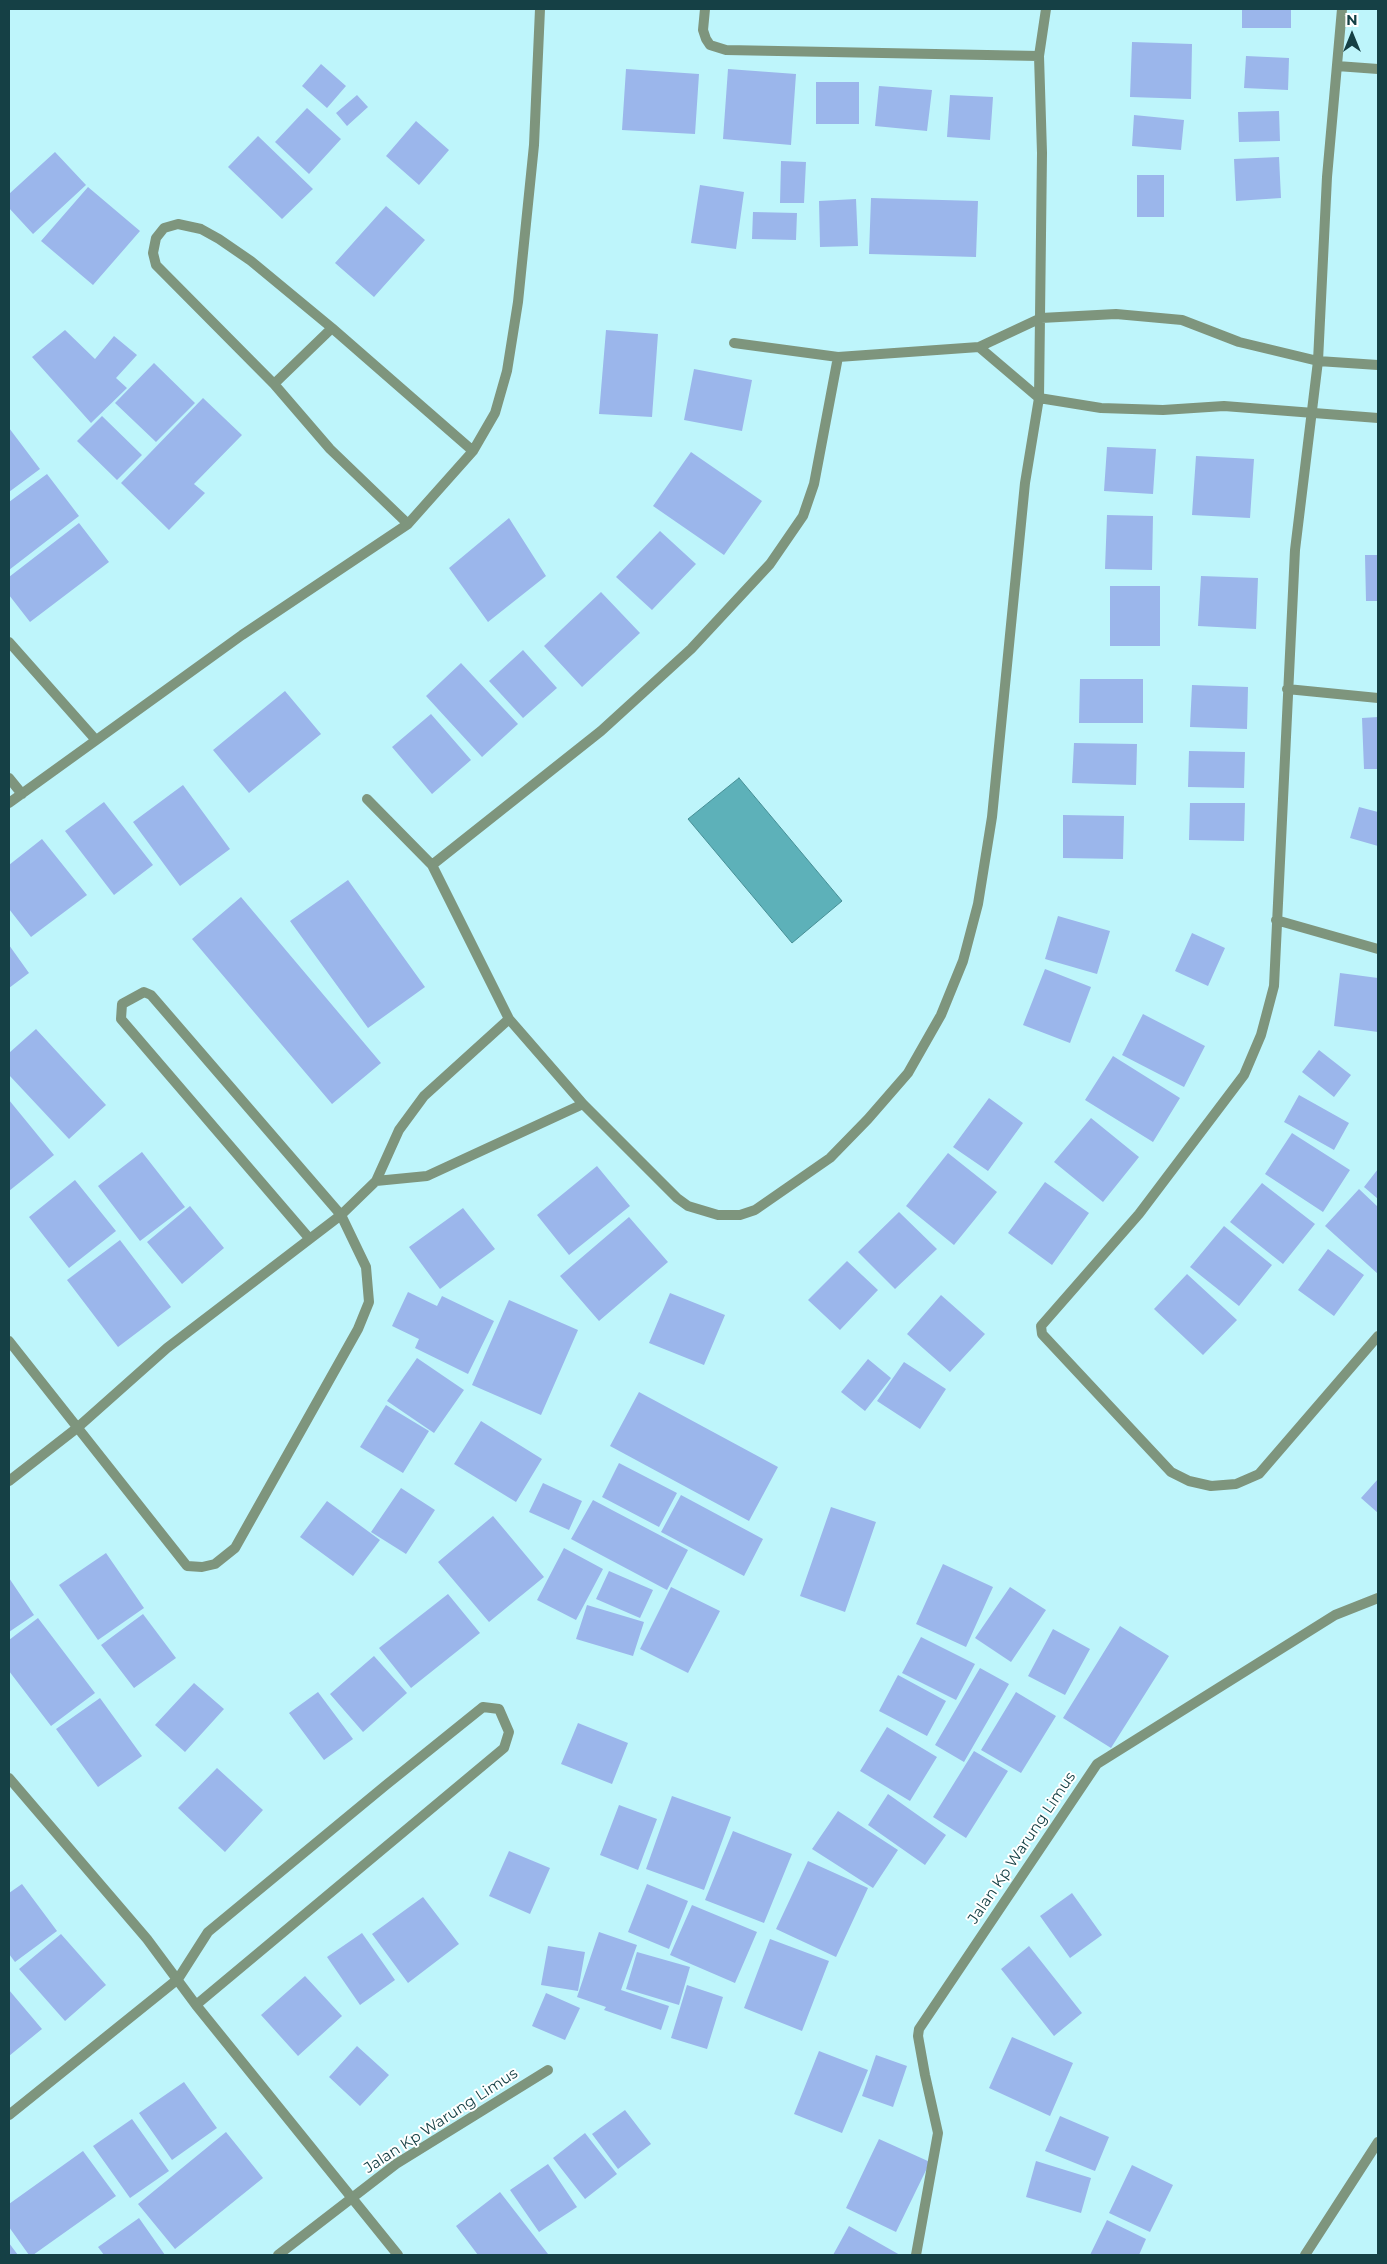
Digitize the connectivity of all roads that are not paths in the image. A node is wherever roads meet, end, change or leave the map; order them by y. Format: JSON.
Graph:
{"nodes":[{"id":1,"x":540,"y":9,"type":"edge"},
{"id":2,"x":705,"y":9,"type":"edge"},
{"id":3,"x":1046,"y":9,"type":"edge"},
{"id":4,"x":1342,"y":9,"type":"edge"},
{"id":5,"x":1039,"y":56,"type":"junction"},
{"id":6,"x":1337,"y":66,"type":"junction"},
{"id":7,"x":1378,"y":69,"type":"edge"},
{"id":8,"x":1041,"y":318,"type":"junction"},
{"id":9,"x":332,"y":328,"type":"junction"},
{"id":10,"x":734,"y":344,"type":"dead end"},
{"id":11,"x":979,"y":347,"type":"junction"},
{"id":12,"x":838,"y":357,"type":"junction"},
{"id":13,"x":1318,"y":361,"type":"junction"},
{"id":14,"x":1378,"y":365,"type":"edge"},
{"id":15,"x":274,"y":384,"type":"junction"},
{"id":16,"x":1039,"y":398,"type":"junction"},
{"id":17,"x":1312,"y":414,"type":"junction"},
{"id":18,"x":1378,"y":418,"type":"edge"},
{"id":19,"x":473,"y":451,"type":"junction"},
{"id":20,"x":408,"y":524,"type":"junction"},
{"id":21,"x":9,"y":642,"type":"edge"},
{"id":22,"x":1287,"y":689,"type":"junction"},
{"id":23,"x":1378,"y":698,"type":"edge"},
{"id":24,"x":96,"y":739,"type":"junction"},
{"id":25,"x":9,"y":778,"type":"edge"},
{"id":26,"x":22,"y":794,"type":"junction"},
{"id":27,"x":367,"y":799,"type":"dead end"},
{"id":28,"x":9,"y":803,"type":"edge"},
{"id":29,"x":432,"y":865,"type":"junction"},
{"id":30,"x":1276,"y":920,"type":"junction"},
{"id":31,"x":1378,"y":949,"type":"edge"},
{"id":32,"x":509,"y":1020,"type":"junction"},
{"id":33,"x":583,"y":1104,"type":"junction"},
{"id":34,"x":376,"y":1181,"type":"junction"},
{"id":35,"x":341,"y":1215,"type":"junction"},
{"id":36,"x":309,"y":1238,"type":"junction"},
{"id":37,"x":1378,"y":1336,"type":"edge"},
{"id":38,"x":9,"y":1341,"type":"edge"},
{"id":39,"x":77,"y":1428,"type":"junction"},
{"id":40,"x":9,"y":1481,"type":"edge"},
{"id":41,"x":1378,"y":1598,"type":"edge"},
{"id":42,"x":9,"y":1780,"type":"edge"},
{"id":43,"x":178,"y":1979,"type":"junction"},
{"id":44,"x":196,"y":2005,"type":"junction"},
{"id":45,"x":548,"y":2070,"type":"dead end"},
{"id":46,"x":9,"y":2115,"type":"edge"},
{"id":47,"x":1378,"y":2142,"type":"edge"},
{"id":48,"x":350,"y":2198,"type":"junction"},
{"id":49,"x":278,"y":2255,"type":"edge"},
{"id":50,"x":398,"y":2255,"type":"edge"},
{"id":51,"x":916,"y":2255,"type":"edge"},
{"id":52,"x":1305,"y":2255,"type":"edge"}],
"edges":[{"from":1,"to":19,"type":"street"},
{"from":2,"to":5,"type":"street"},
{"from":3,"to":5,"type":"street"},
{"from":4,"to":6,"type":"street"},
{"from":5,"to":8,"type":"street"},
{"from":6,"to":7,"type":"street"},
{"from":6,"to":13,"type":"street"},
{"from":8,"to":11,"type":"street"},
{"from":8,"to":13,"type":"street"},
{"from":8,"to":16,"type":"street"},
{"from":9,"to":15,"type":"street"},
{"from":9,"to":15,"type":"street"},
{"from":9,"to":19,"type":"street"},
{"from":10,"to":12,"type":"street"},
{"from":11,"to":12,"type":"street"},
{"from":11,"to":16,"type":"street"},
{"from":12,"to":29,"type":"street"},
{"from":13,"to":14,"type":"street"},
{"from":13,"to":17,"type":"street"},
{"from":15,"to":20,"type":"street"},
{"from":16,"to":17,"type":"street"},
{"from":16,"to":33,"type":"street"},
{"from":17,"to":18,"type":"street"},
{"from":17,"to":22,"type":"street"},
{"from":19,"to":20,"type":"street"},
{"from":20,"to":24,"type":"street"},
{"from":21,"to":24,"type":"street"},
{"from":22,"to":23,"type":"street"},
{"from":22,"to":30,"type":"street"},
{"from":24,"to":26,"type":"street"},
{"from":25,"to":26,"type":"street"},
{"from":26,"to":28,"type":"street"},
{"from":27,"to":29,"type":"street"},
{"from":29,"to":32,"type":"street"},
{"from":30,"to":31,"type":"street"},
{"from":30,"to":37,"type":"street"},
{"from":32,"to":33,"type":"street"},
{"from":32,"to":34,"type":"street"},
{"from":33,"to":34,"type":"street"},
{"from":34,"to":35,"type":"street"},
{"from":35,"to":36,"type":"street"},
{"from":35,"to":36,"type":"street"},
{"from":35,"to":39,"type":"street"},
{"from":36,"to":39,"type":"street"},
{"from":38,"to":39,"type":"street"},
{"from":39,"to":40,"type":"street"},
{"from":41,"to":51,"type":"street","name":"Jalan Kp Warung Limus"},
{"from":42,"to":43,"type":"street"},
{"from":43,"to":44,"type":"street"},
{"from":43,"to":44,"type":"street"},
{"from":43,"to":46,"type":"street"},
{"from":44,"to":48,"type":"street"},
{"from":45,"to":48,"type":"street","name":"Jalan Kp Warung Limus"},
{"from":47,"to":52,"type":"street"},
{"from":48,"to":49,"type":"street","name":"Jalan Kp Warung Limus"},
{"from":48,"to":50,"type":"street"}]}
